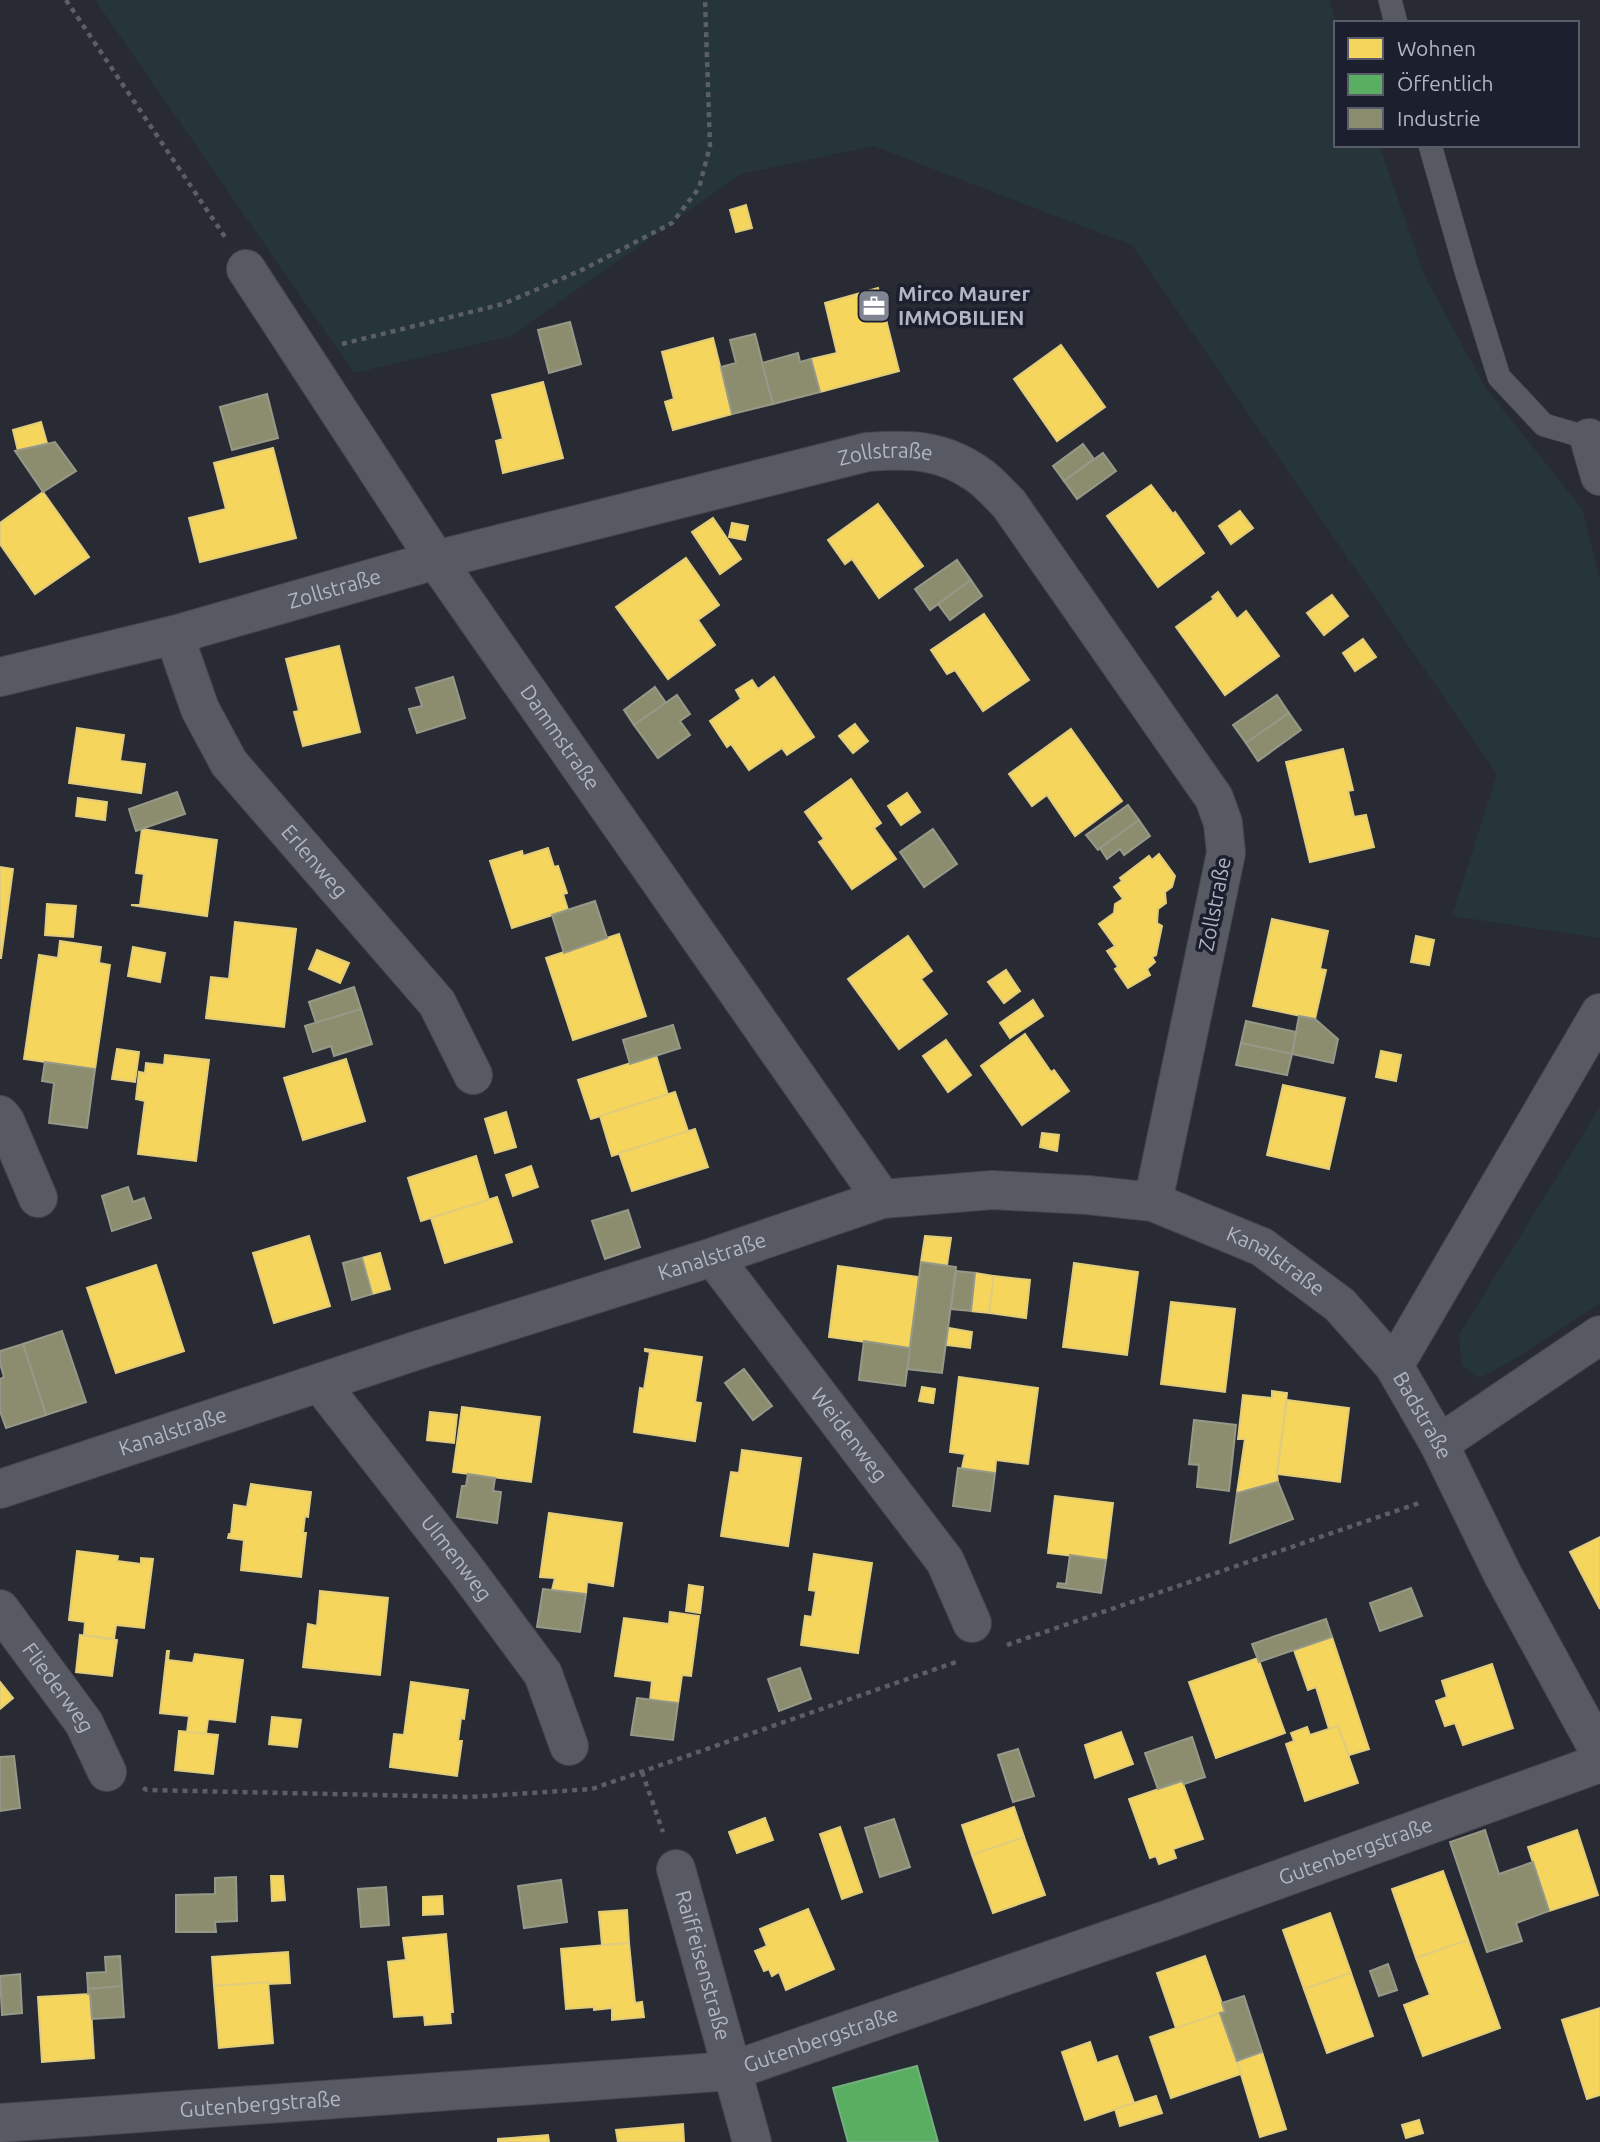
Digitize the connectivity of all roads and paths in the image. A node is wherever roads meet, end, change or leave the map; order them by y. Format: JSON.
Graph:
{"nodes":[{"id":1,"x":66,"y":0,"type":"edge"},
{"id":2,"x":705,"y":0,"type":"edge"},
{"id":3,"x":1390,"y":0,"type":"edge"},
{"id":4,"x":1395,"y":21,"type":"edge"},
{"id":5,"x":1431,"y":147,"type":"edge"},
{"id":6,"x":246,"y":270,"type":"joint"},
{"id":7,"x":303,"y":356,"type":"junction"},
{"id":8,"x":1594,"y":437,"type":"edge"},
{"id":9,"x":1600,"y":476,"type":"edge"},
{"id":10,"x":436,"y":560,"type":"junction"},
{"id":11,"x":174,"y":635,"type":"junction"},
{"id":12,"x":0,"y":677,"type":"edge"},
{"id":13,"x":1600,"y":1013,"type":"edge"},
{"id":14,"x":474,"y":1075,"type":"dead end"},
{"id":15,"x":0,"y":1115,"type":"edge"},
{"id":16,"x":38,"y":1198,"type":"dead end"},
{"id":17,"x":882,"y":1199,"type":"junction"},
{"id":18,"x":1153,"y":1202,"type":"junction"},
{"id":19,"x":713,"y":1257,"type":"junction"},
{"id":20,"x":1600,"y":1335,"type":"edge"},
{"id":21,"x":1394,"y":1366,"type":"junction"},
{"id":22,"x":320,"y":1383,"type":"junction"},
{"id":23,"x":1440,"y":1444,"type":"junction"},
{"id":24,"x":1462,"y":1488,"type":"junction"},
{"id":25,"x":0,"y":1489,"type":"edge"},
{"id":26,"x":0,"y":1609,"type":"edge"},
{"id":27,"x":980,"y":1643,"type":"junction"},
{"id":28,"x":569,"y":1746,"type":"dead end"},
{"id":29,"x":1600,"y":1753,"type":"edge"},
{"id":30,"x":1600,"y":1763,"type":"edge"},
{"id":31,"x":107,"y":1772,"type":"joint"},
{"id":32,"x":642,"y":1772,"type":"junction"},
{"id":33,"x":676,"y":1869,"type":"joint"},
{"id":34,"x":730,"y":2071,"type":"junction"},
{"id":35,"x":0,"y":2123,"type":"edge"},
{"id":36,"x":752,"y":2142,"type":"edge"}],
"edges":[{"from":1,"to":6,"type":"path"},
{"from":2,"to":7,"type":"path"},
{"from":3,"to":4,"type":"lane"},
{"from":5,"to":8,"type":"lane"},
{"from":6,"to":7,"type":"street","name":"Dammstraße"},
{"from":7,"to":10,"type":"street","name":"Dammstraße"},
{"from":8,"to":9,"type":"street"},
{"from":10,"to":11,"type":"street","name":"Zollstraße"},
{"from":10,"to":17,"type":"street","name":"Dammstraße"},
{"from":10,"to":18,"type":"street","name":"Zollstraße"},
{"from":11,"to":12,"type":"street","name":"Zollstraße"},
{"from":11,"to":14,"type":"street","name":"Erlenweg"},
{"from":13,"to":21,"type":"street","name":"Badstraße"},
{"from":15,"to":16,"type":"street"},
{"from":17,"to":18,"type":"street","name":"Kanalstraße"},
{"from":17,"to":19,"type":"street","name":"Kanalstraße"},
{"from":18,"to":21,"type":"street","name":"Kanalstraße"},
{"from":19,"to":22,"type":"street","name":"Kanalstraße"},
{"from":19,"to":27,"type":"street","name":"Weidenweg"},
{"from":20,"to":23,"type":"street"},
{"from":21,"to":23,"type":"street","name":"Badstraße"},
{"from":22,"to":25,"type":"street","name":"Kanalstraße"},
{"from":22,"to":28,"type":"street","name":"Ulmenweg"},
{"from":23,"to":24,"type":"street","name":"Badstraße"},
{"from":24,"to":27,"type":"path"},
{"from":24,"to":29,"type":"street","name":"Badstraße"},
{"from":26,"to":31,"type":"street","name":"Fliederweg"},
{"from":27,"to":32,"type":"path"},
{"from":30,"to":34,"type":"street","name":"Gutenbergstraße"},
{"from":31,"to":32,"type":"path"},
{"from":32,"to":33,"type":"path"},
{"from":33,"to":34,"type":"street","name":"Raiffeisenstraße"},
{"from":34,"to":35,"type":"street","name":"Gutenbergstraße"},
{"from":34,"to":36,"type":"street","name":"Raiffeisenstraße"}]}
